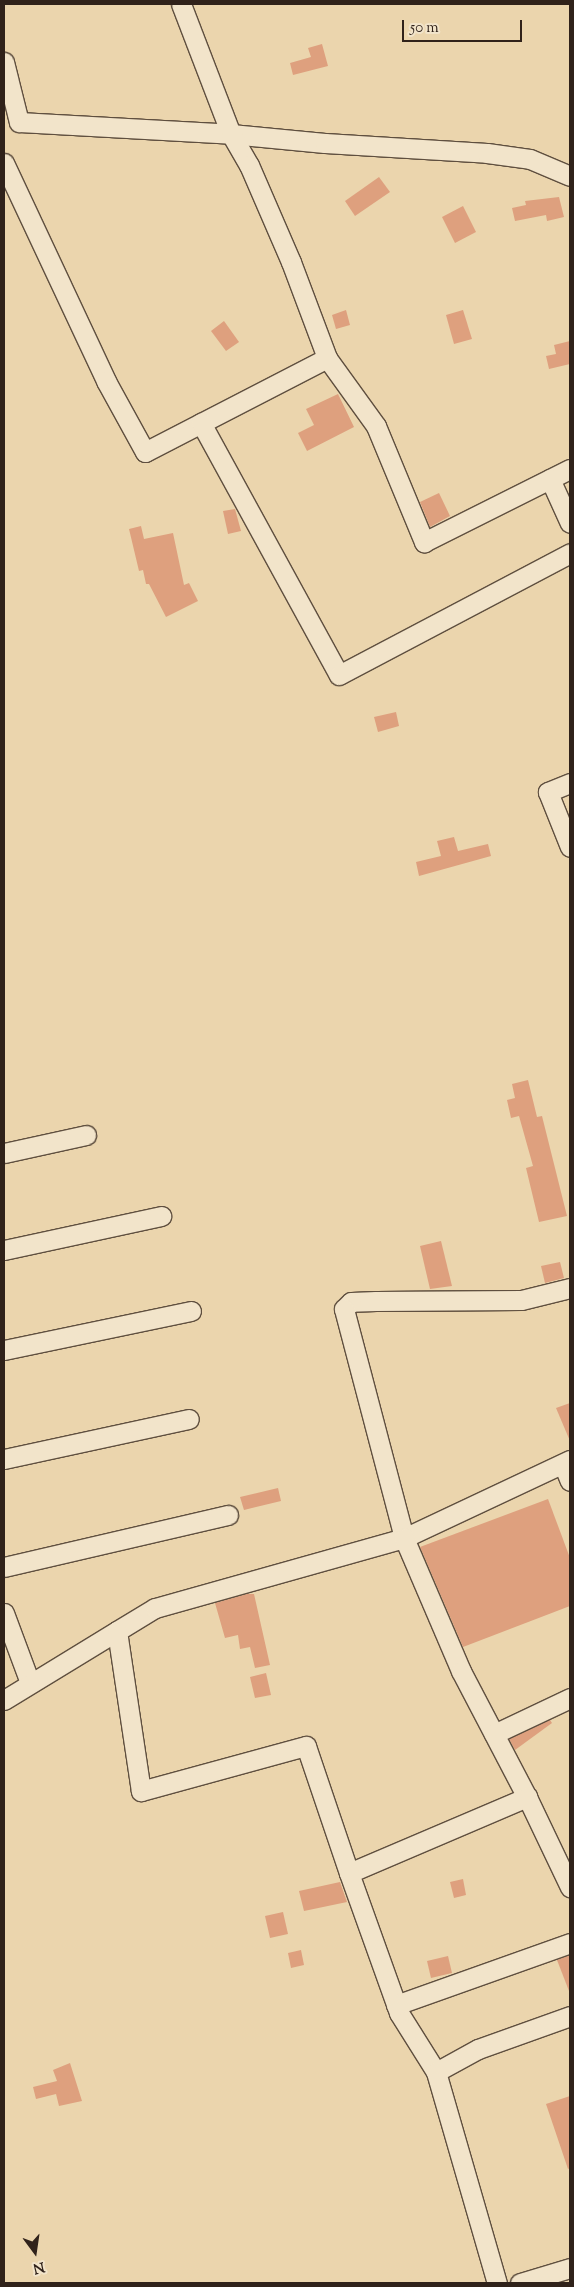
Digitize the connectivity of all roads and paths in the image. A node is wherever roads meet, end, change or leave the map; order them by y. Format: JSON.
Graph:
{"nodes":[{"id":1,"x":181,"y":4,"type":"edge"},
{"id":2,"x":4,"y":62,"type":"edge"},
{"id":3,"x":12,"y":122,"type":"edge"},
{"id":4,"x":231,"y":134,"type":"junction"},
{"id":5,"x":4,"y":162,"type":"edge"},
{"id":6,"x":570,"y":176,"type":"edge"},
{"id":7,"x":327,"y":358,"type":"junction"},
{"id":8,"x":201,"y":423,"type":"junction"},
{"id":9,"x":570,"y":468,"type":"edge"},
{"id":10,"x":550,"y":479,"type":"junction"},
{"id":11,"x":570,"y":523,"type":"edge"},
{"id":12,"x":570,"y":553,"type":"edge"},
{"id":13,"x":570,"y":783,"type":"edge"},
{"id":14,"x":570,"y":846,"type":"edge"},
{"id":15,"x":86,"y":1135,"type":"dead end"},
{"id":16,"x":4,"y":1153,"type":"edge"},
{"id":17,"x":160,"y":1216,"type":"dead end"},
{"id":18,"x":4,"y":1250,"type":"edge"},
{"id":19,"x":570,"y":1288,"type":"edge"},
{"id":20,"x":191,"y":1311,"type":"dead end"},
{"id":21,"x":4,"y":1350,"type":"edge"},
{"id":22,"x":189,"y":1419,"type":"dead end"},
{"id":23,"x":4,"y":1459,"type":"edge"},
{"id":24,"x":568,"y":1468,"type":"edge"},
{"id":25,"x":228,"y":1515,"type":"dead end"},
{"id":26,"x":404,"y":1538,"type":"junction"},
{"id":27,"x":4,"y":1567,"type":"edge"},
{"id":28,"x":4,"y":1613,"type":"edge"},
{"id":29,"x":117,"y":1631,"type":"junction"},
{"id":30,"x":30,"y":1683,"type":"junction"},
{"id":31,"x":570,"y":1698,"type":"edge"},
{"id":32,"x":4,"y":1700,"type":"edge"},
{"id":33,"x":494,"y":1734,"type":"junction"},
{"id":34,"x":526,"y":1798,"type":"junction"},
{"id":35,"x":349,"y":1873,"type":"junction"},
{"id":36,"x":570,"y":1887,"type":"edge"},
{"id":37,"x":570,"y":1943,"type":"edge"},
{"id":38,"x":396,"y":2005,"type":"junction"},
{"id":39,"x":570,"y":2016,"type":"edge"},
{"id":40,"x":436,"y":2072,"type":"junction"},
{"id":41,"x":570,"y":2268,"type":"edge"},
{"id":42,"x":497,"y":2283,"type":"edge"},
{"id":43,"x":520,"y":2283,"type":"edge"}],
"edges":[{"from":1,"to":4,"type":"street"},
{"from":2,"to":3,"type":"street"},
{"from":3,"to":4,"type":"street"},
{"from":4,"to":6,"type":"street"},
{"from":4,"to":7,"type":"street"},
{"from":5,"to":8,"type":"street"},
{"from":7,"to":8,"type":"street"},
{"from":7,"to":10,"type":"street"},
{"from":8,"to":12,"type":"street"},
{"from":9,"to":10,"type":"street"},
{"from":10,"to":11,"type":"street"},
{"from":13,"to":14,"type":"street"},
{"from":15,"to":16,"type":"street"},
{"from":17,"to":18,"type":"street"},
{"from":19,"to":26,"type":"street"},
{"from":20,"to":21,"type":"street"},
{"from":22,"to":23,"type":"street"},
{"from":24,"to":26,"type":"street"},
{"from":25,"to":27,"type":"street"},
{"from":26,"to":29,"type":"street"},
{"from":26,"to":33,"type":"street"},
{"from":28,"to":30,"type":"street"},
{"from":29,"to":30,"type":"street"},
{"from":29,"to":35,"type":"street"},
{"from":30,"to":32,"type":"street"},
{"from":31,"to":33,"type":"street"},
{"from":33,"to":34,"type":"street"},
{"from":34,"to":35,"type":"street"},
{"from":34,"to":36,"type":"street"},
{"from":35,"to":38,"type":"street"},
{"from":37,"to":38,"type":"street"},
{"from":38,"to":40,"type":"street"},
{"from":39,"to":40,"type":"street"},
{"from":40,"to":42,"type":"street"},
{"from":41,"to":43,"type":"street"}]}
